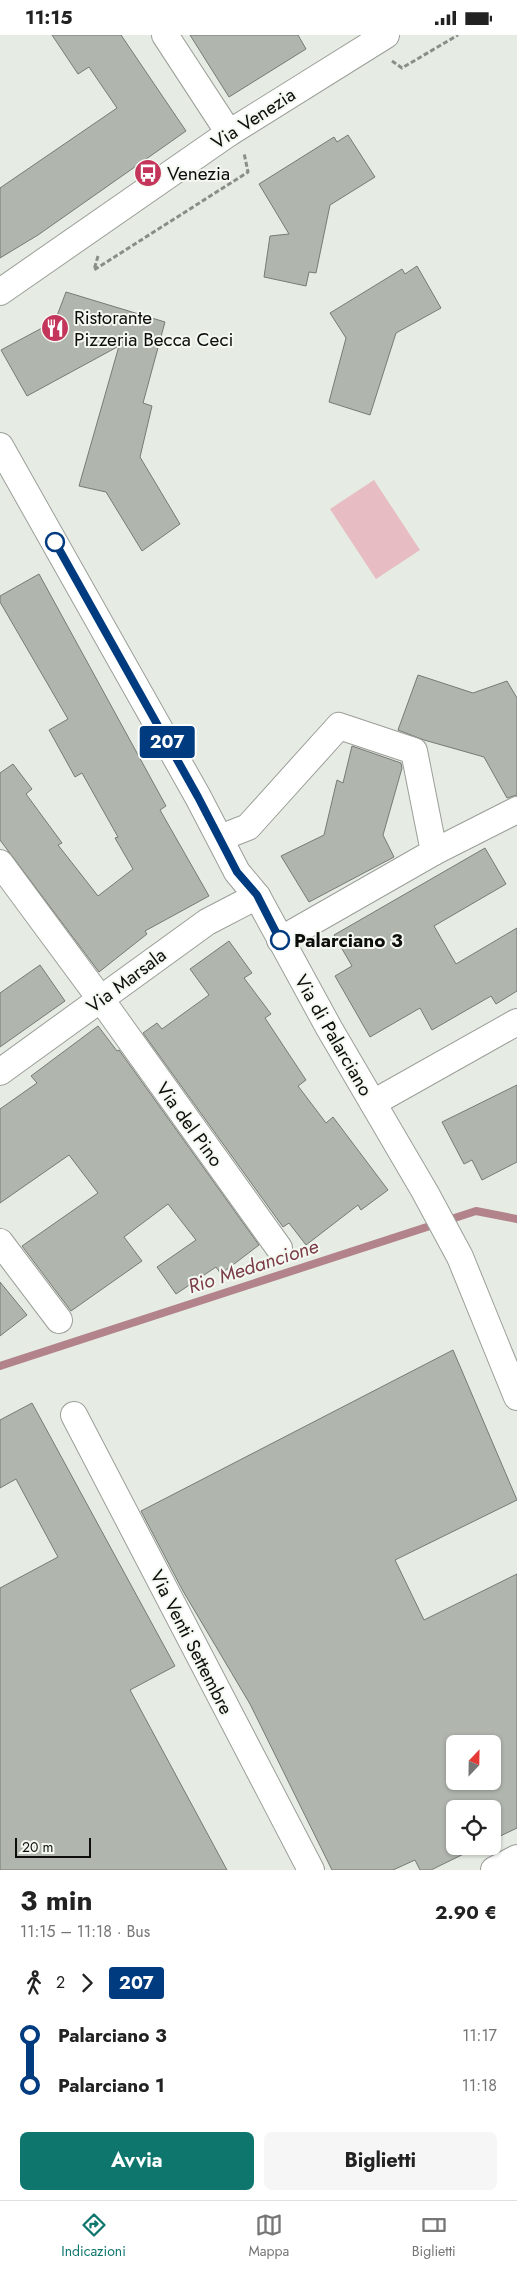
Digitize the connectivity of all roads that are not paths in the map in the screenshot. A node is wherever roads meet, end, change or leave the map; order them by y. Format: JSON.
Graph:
{"nodes":[{"id":1,"x":165,"y":35,"type":"edge"},
{"id":2,"x":387,"y":47,"type":"edge"},
{"id":3,"x":236,"y":140,"type":"junction"},
{"id":4,"x":0,"y":292,"type":"edge"},
{"id":5,"x":0,"y":447,"type":"edge"},
{"id":6,"x":517,"y":810,"type":"edge"},
{"id":7,"x":220,"y":838,"type":"junction"},
{"id":8,"x":434,"y":851,"type":"junction"},
{"id":9,"x":0,"y":863,"type":"edge"},
{"id":10,"x":257,"y":895,"type":"junction"},
{"id":11,"x":280,"y":940,"type":"junction"},
{"id":12,"x":101,"y":999,"type":"junction"},
{"id":13,"x":517,"y":1022,"type":"edge"},
{"id":14,"x":0,"y":1072,"type":"edge"},
{"id":15,"x":373,"y":1103,"type":"junction"},
{"id":16,"x":0,"y":1242,"type":"edge"},
{"id":17,"x":279,"y":1248,"type":"dead end"},
{"id":18,"x":58,"y":1320,"type":"dead end"},
{"id":19,"x":517,"y":1397,"type":"edge"},
{"id":20,"x":74,"y":1415,"type":"dead end"},
{"id":21,"x":517,"y":1858,"type":"edge"},
{"id":22,"x":311,"y":1870,"type":"edge"},
{"id":23,"x":494,"y":1870,"type":"edge"}],
"edges":[{"from":1,"to":3,"type":"street"},
{"from":2,"to":3,"type":"street","name":"Via Venezia"},
{"from":3,"to":4,"type":"street","name":"Via Venezia"},
{"from":5,"to":7,"type":"street","name":"Via di Palarciano"},
{"from":6,"to":8,"type":"street"},
{"from":7,"to":8,"type":"street"},
{"from":7,"to":10,"type":"street","name":"Via di Palarciano"},
{"from":8,"to":11,"type":"street"},
{"from":9,"to":12,"type":"street","name":"Via del Pino"},
{"from":10,"to":11,"type":"street","name":"Via di Palarciano"},
{"from":10,"to":12,"type":"street","name":"Via Marsala"},
{"from":11,"to":15,"type":"street","name":"Via di Palarciano"},
{"from":12,"to":14,"type":"street","name":"Via Marsala"},
{"from":12,"to":17,"type":"street","name":"Via del Pino"},
{"from":13,"to":15,"type":"street"},
{"from":15,"to":19,"type":"street","name":"Via di Palarciano"},
{"from":16,"to":18,"type":"street"},
{"from":20,"to":22,"type":"street","name":"Via Venti Settembre"},
{"from":21,"to":23,"type":"street"}]}
